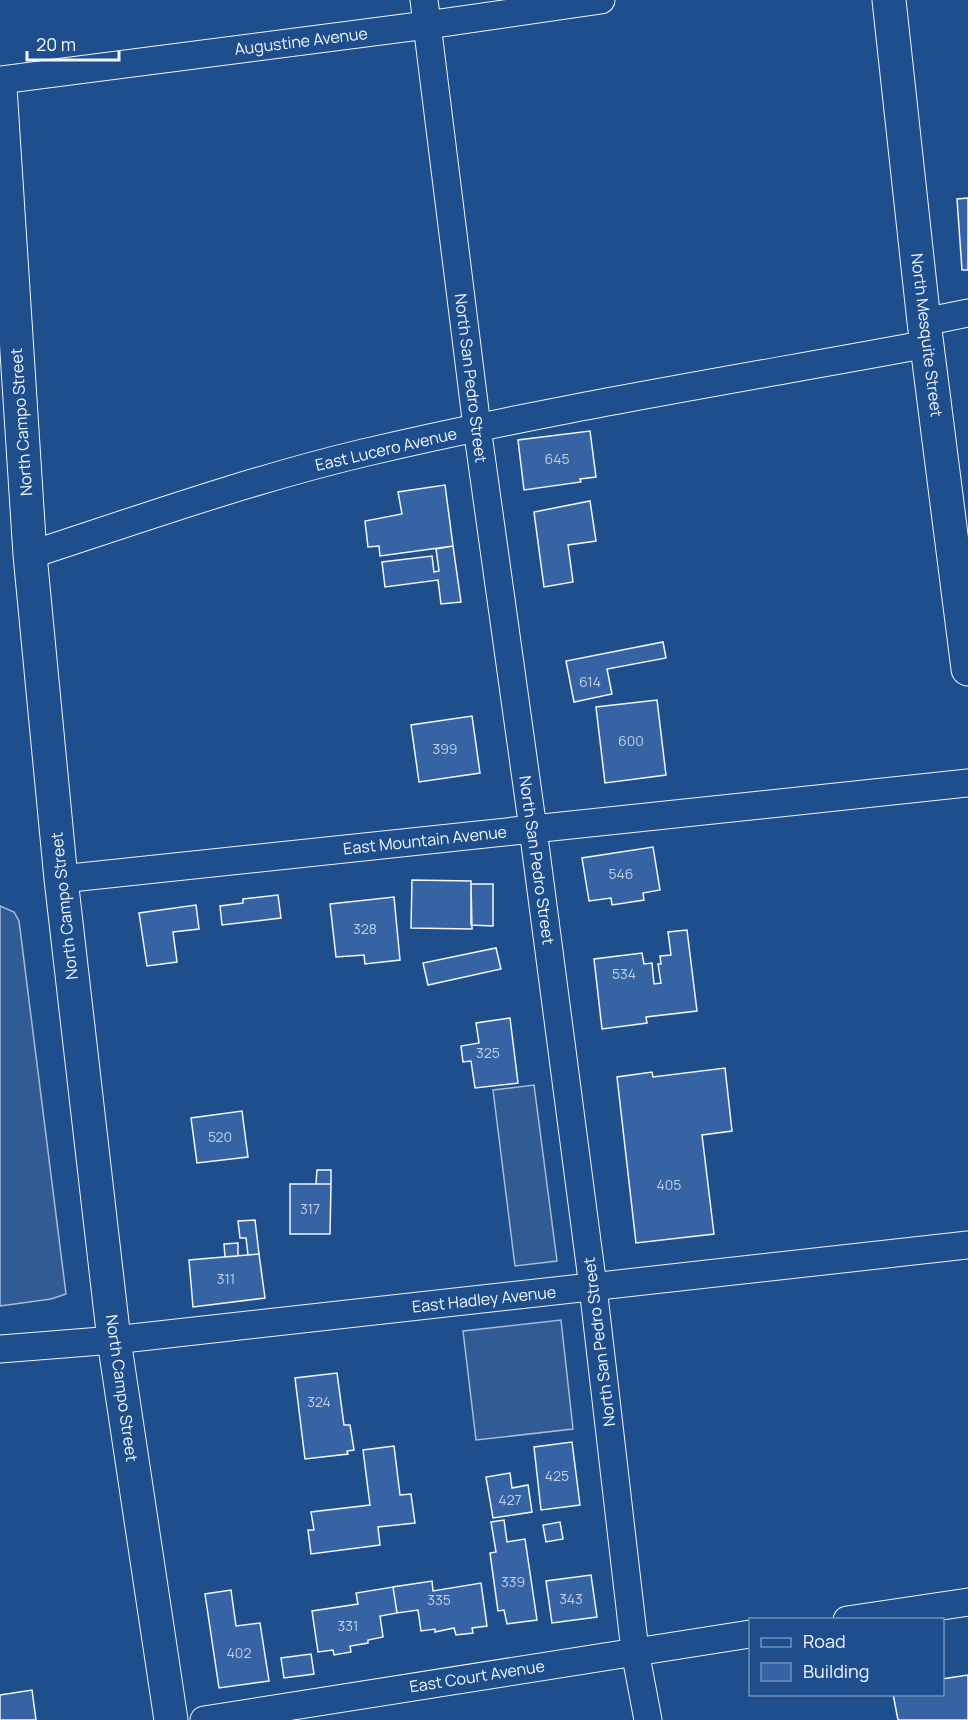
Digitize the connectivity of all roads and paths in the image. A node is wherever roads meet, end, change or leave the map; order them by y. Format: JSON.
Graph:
{"nodes":[{"id":1,"x":601,"y":0,"type":"edge"},
{"id":2,"x":889,"y":0,"type":"edge"},
{"id":3,"x":426,"y":12,"type":"edge"},
{"id":4,"x":0,"y":80,"type":"edge"},
{"id":5,"x":0,"y":87,"type":"edge"},
{"id":6,"x":968,"y":313,"type":"edge"},
{"id":7,"x":926,"y":333,"type":"junction"},
{"id":8,"x":477,"y":427,"type":"junction"},
{"id":9,"x":30,"y":555,"type":"junction"},
{"id":10,"x":968,"y":669,"type":"edge"},
{"id":11,"x":968,"y":783,"type":"edge"},
{"id":12,"x":533,"y":829,"type":"junction"},
{"id":13,"x":61,"y":879,"type":"junction"},
{"id":14,"x":968,"y":1245,"type":"edge"},
{"id":15,"x":593,"y":1287,"type":"junction"},
{"id":16,"x":114,"y":1340,"type":"junction"},
{"id":17,"x":0,"y":1348,"type":"edge"},
{"id":18,"x":968,"y":1602,"type":"edge"},
{"id":19,"x":860,"y":1618,"type":"edge"},
{"id":20,"x":749,"y":1634,"type":"edge"},
{"id":21,"x":635,"y":1651,"type":"junction"},
{"id":22,"x":171,"y":1720,"type":"edge"},
{"id":23,"x":204,"y":1720,"type":"edge"},
{"id":24,"x":648,"y":1720,"type":"edge"}],
"edges":[{"from":1,"to":3,"type":"street","name":"Augustine Avenue"},
{"from":2,"to":7,"type":"street","name":"North Mesquite Street"},
{"from":3,"to":4,"type":"street","name":"Augustine Avenue"},
{"from":3,"to":8,"type":"street","name":"North San Pedro Street"},
{"from":5,"to":9,"type":"street","name":"North Campo Street"},
{"from":6,"to":7,"type":"street","name":"East Lucero Avenue"},
{"from":7,"to":8,"type":"street","name":"East Lucero Avenue"},
{"from":7,"to":10,"type":"street","name":"North Mesquite Street"},
{"from":8,"to":9,"type":"street","name":"East Lucero Avenue"},
{"from":8,"to":12,"type":"street","name":"North San Pedro Street"},
{"from":9,"to":13,"type":"street","name":"North Campo Street"},
{"from":11,"to":12,"type":"street","name":"East Mountain Avenue"},
{"from":12,"to":13,"type":"street","name":"East Mountain Avenue"},
{"from":12,"to":15,"type":"street","name":"North San Pedro Street"},
{"from":13,"to":16,"type":"street","name":"North Campo Street"},
{"from":14,"to":15,"type":"street","name":"East Hadley Avenue"},
{"from":15,"to":16,"type":"street","name":"East Hadley Avenue"},
{"from":15,"to":21,"type":"street","name":"North San Pedro Street"},
{"from":16,"to":17,"type":"street","name":"East Hadley Avenue"},
{"from":16,"to":22,"type":"street","name":"North Campo Street"},
{"from":18,"to":19,"type":"street"},
{"from":20,"to":21,"type":"street","name":"East Court Avenue"},
{"from":21,"to":23,"type":"street","name":"East Court Avenue"},
{"from":21,"to":24,"type":"street","name":"North San Pedro Street"}]}
